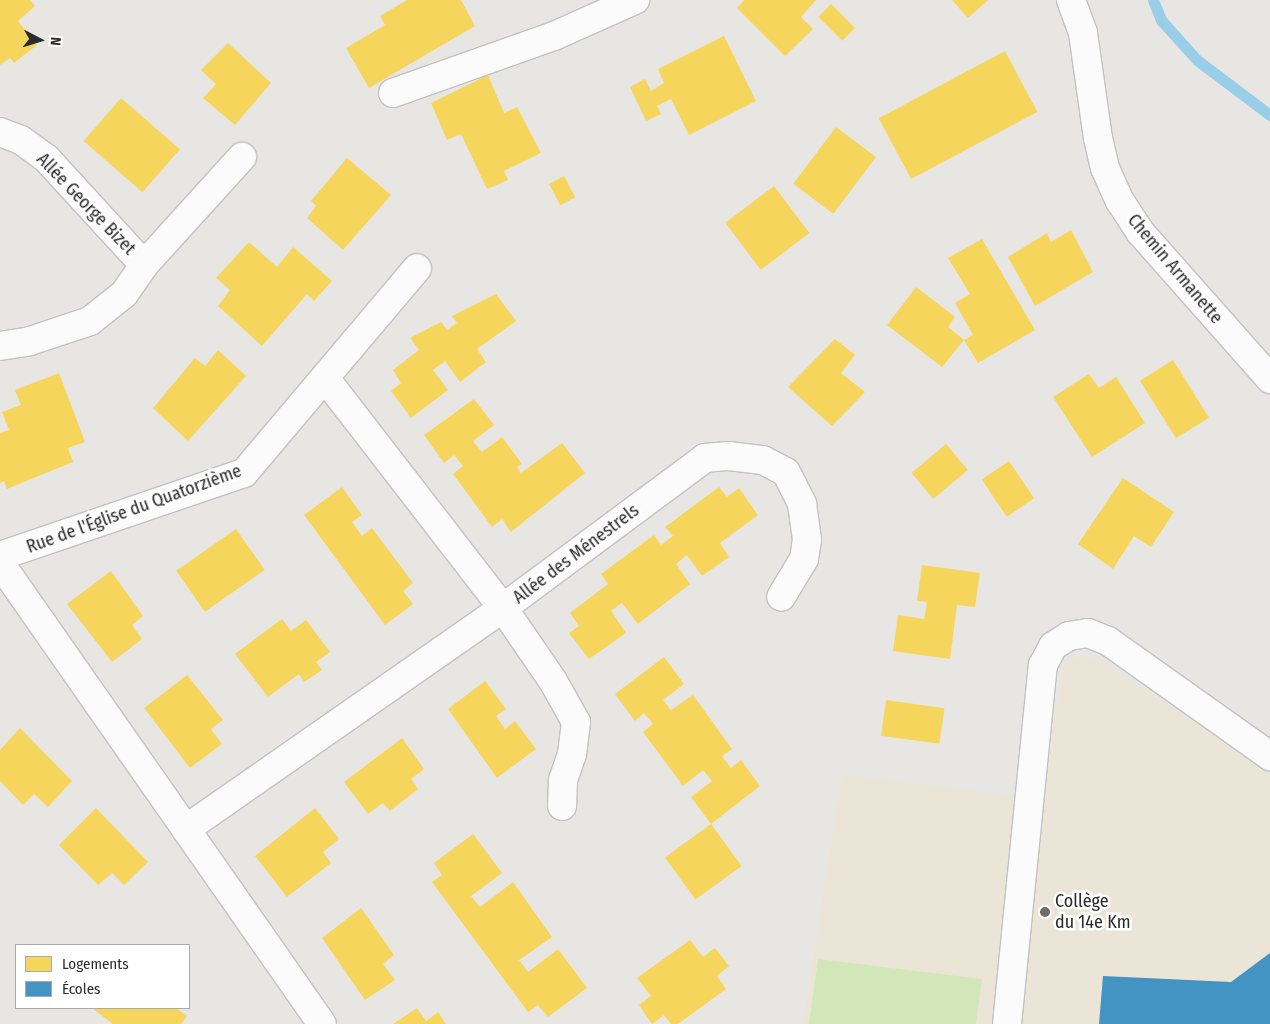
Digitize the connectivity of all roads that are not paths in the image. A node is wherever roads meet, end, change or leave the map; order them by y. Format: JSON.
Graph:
{"nodes":[{"id":1,"x":635,"y":0,"type":"edge"},
{"id":2,"x":1071,"y":0,"type":"edge"},
{"id":3,"x":393,"y":93,"type":"dead end"},
{"id":4,"x":0,"y":132,"type":"edge"},
{"id":5,"x":242,"y":157,"type":"dead end"},
{"id":6,"x":144,"y":265,"type":"junction"},
{"id":7,"x":416,"y":268,"type":"dead end"},
{"id":8,"x":0,"y":346,"type":"edge"},
{"id":9,"x":325,"y":378,"type":"junction"},
{"id":10,"x":1270,"y":379,"type":"edge"},
{"id":11,"x":0,"y":556,"type":"edge"},
{"id":12,"x":0,"y":563,"type":"edge"},
{"id":13,"x":780,"y":597,"type":"dead end"},
{"id":14,"x":504,"y":608,"type":"junction"},
{"id":15,"x":1270,"y":756,"type":"edge"},
{"id":16,"x":562,"y":806,"type":"dead end"},
{"id":17,"x":186,"y":829,"type":"junction"},
{"id":18,"x":322,"y":1024,"type":"edge"},
{"id":19,"x":1007,"y":1024,"type":"edge"}],
"edges":[{"from":1,"to":3,"type":"street"},
{"from":2,"to":10,"type":"street","name":"Chemin Armanette"},
{"from":4,"to":6,"type":"street","name":"Allée George Bizet"},
{"from":5,"to":6,"type":"street"},
{"from":6,"to":8,"type":"street"},
{"from":7,"to":9,"type":"street","name":"Rue de l'Église du Quatorzième"},
{"from":9,"to":11,"type":"street","name":"Rue de l'Église du Quatorzième"},
{"from":9,"to":14,"type":"street","name":"Allée des Ménestrels"},
{"from":12,"to":17,"type":"street"},
{"from":13,"to":14,"type":"street","name":"Allée des Ménestrels"},
{"from":14,"to":16,"type":"street"},
{"from":14,"to":17,"type":"street"},
{"from":15,"to":19,"type":"street"},
{"from":17,"to":18,"type":"street"}]}
